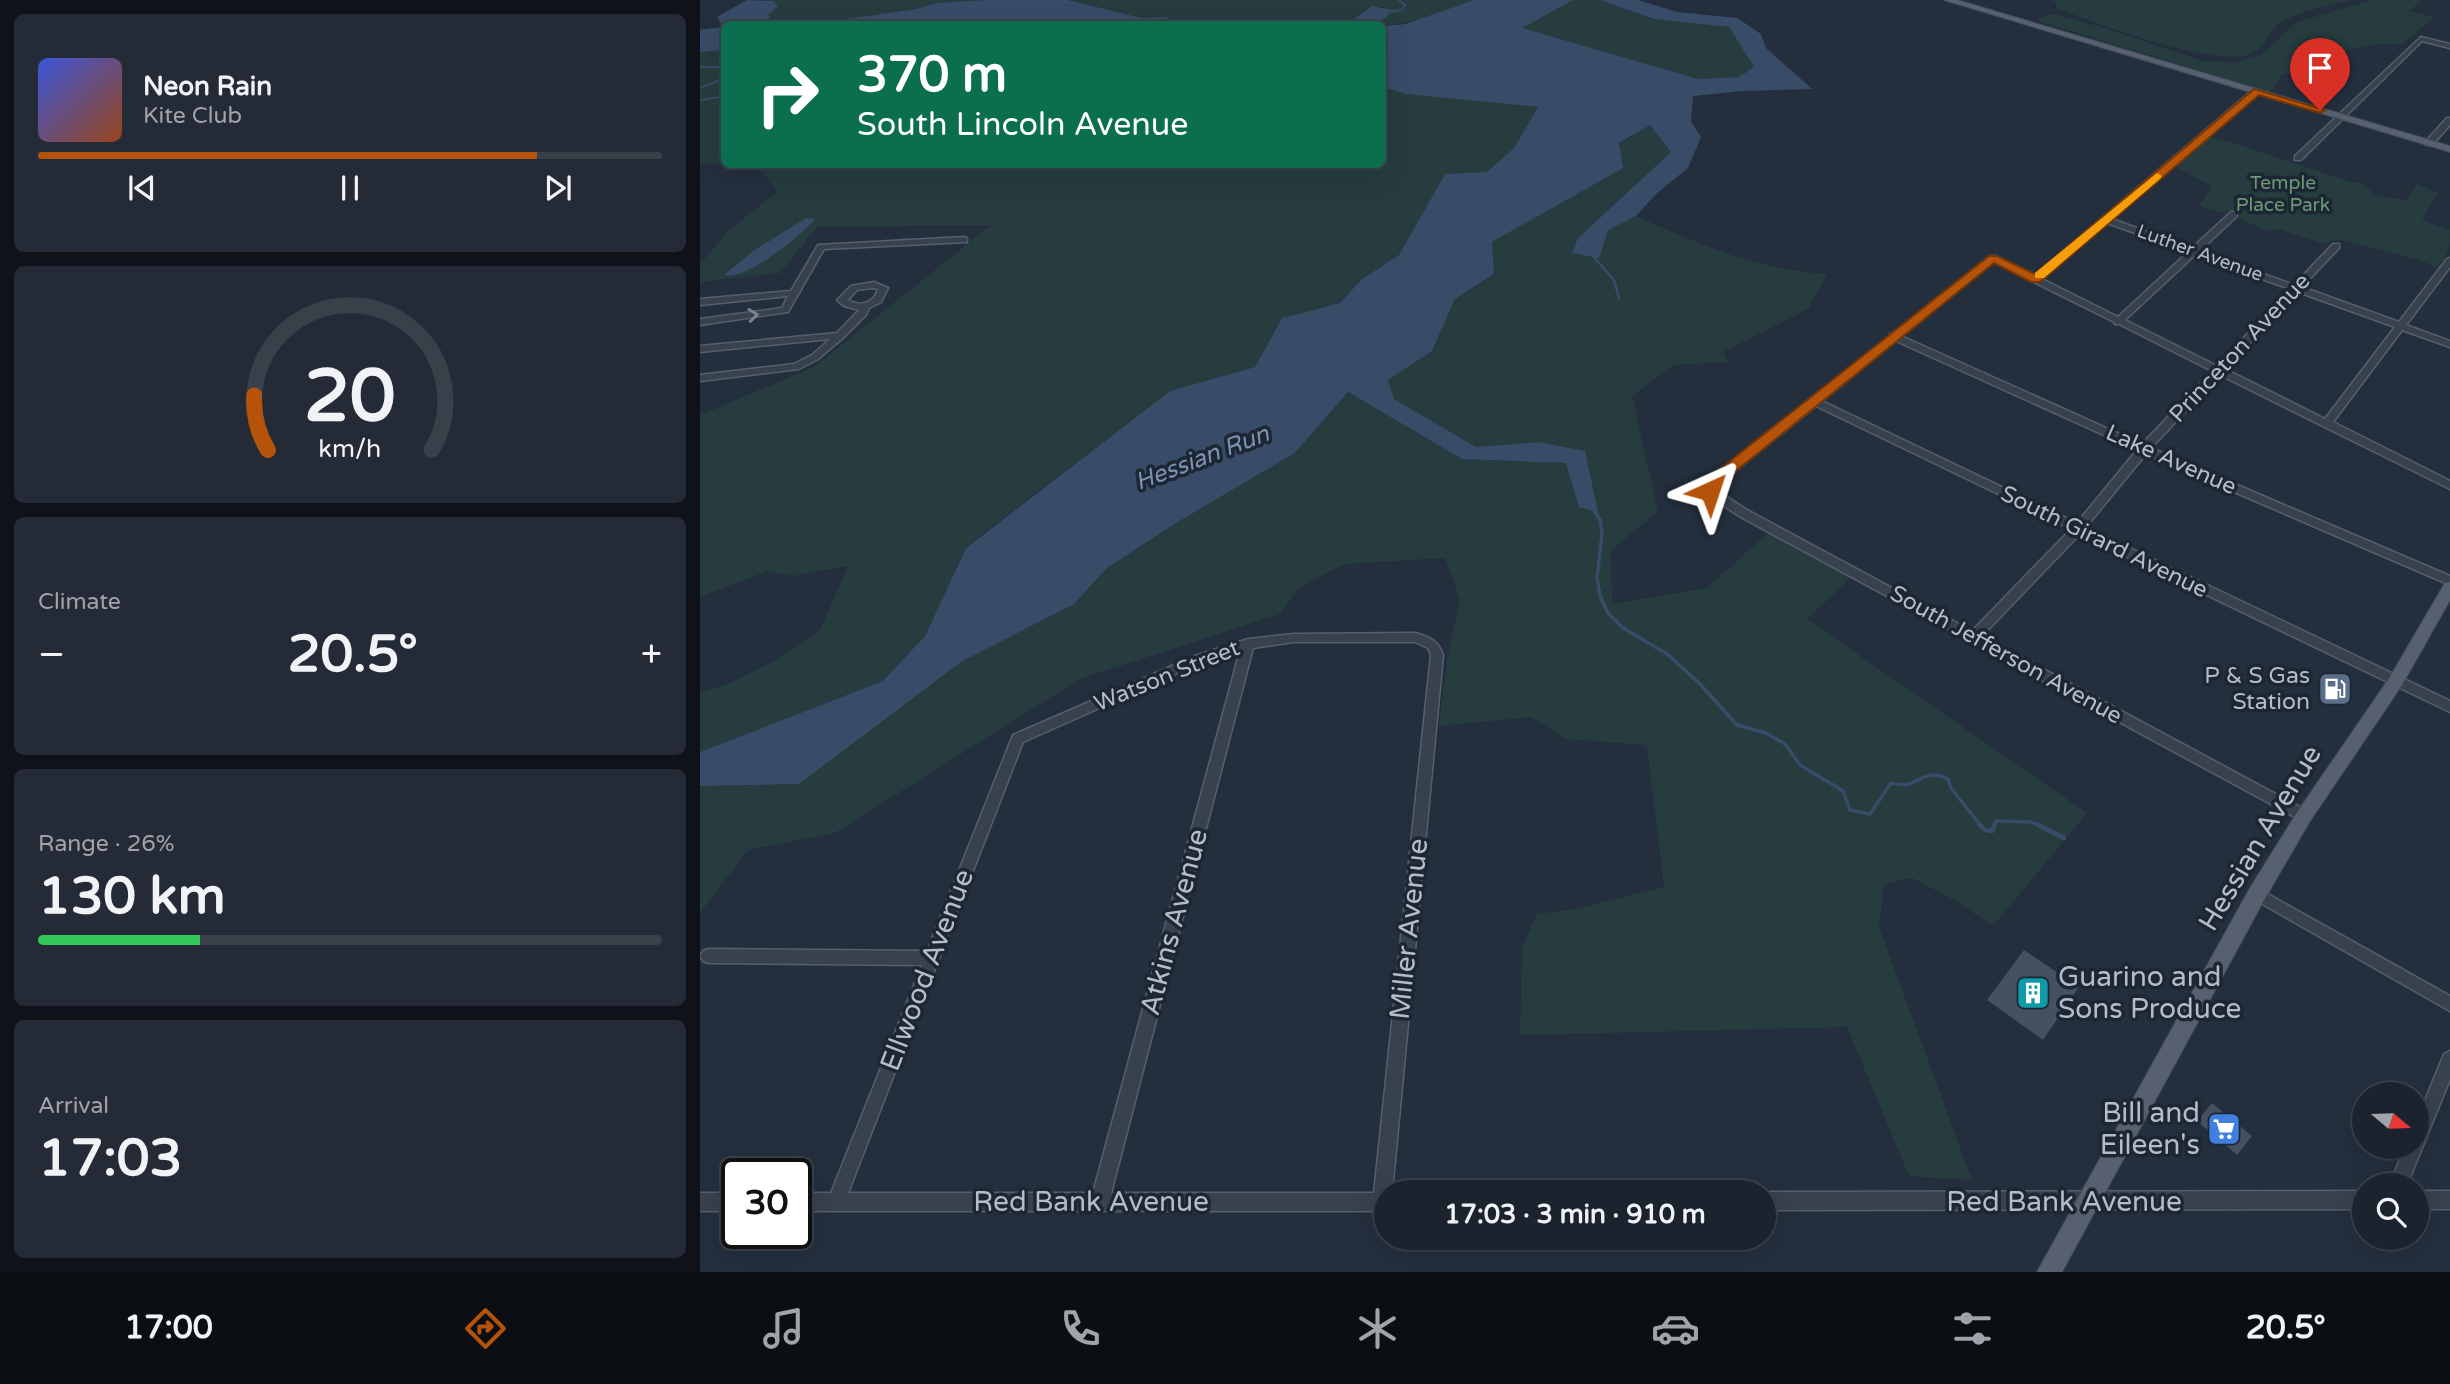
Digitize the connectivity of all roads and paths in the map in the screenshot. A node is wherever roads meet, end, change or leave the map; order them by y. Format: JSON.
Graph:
{"nodes":[{"id":1,"x":1948,"y":0,"type":"edge"},
{"id":2,"x":2450,"y":46,"type":"edge"},
{"id":3,"x":2257,"y":91,"type":"junction"},
{"id":4,"x":2341,"y":116,"type":"junction"},
{"id":5,"x":2450,"y":120,"type":"edge"},
{"id":6,"x":2429,"y":143,"type":"junction"},
{"id":7,"x":2450,"y":149,"type":"edge"},
{"id":8,"x":2298,"y":158,"type":"dead end"},
{"id":9,"x":2234,"y":214,"type":"dead end"},
{"id":10,"x":2107,"y":220,"type":"junction"},
{"id":11,"x":964,"y":240,"type":"dead end"},
{"id":12,"x":930,"y":243,"type":"joint"},
{"id":13,"x":2336,"y":246,"type":"dead end"},
{"id":14,"x":2195,"y":253,"type":"junction"},
{"id":15,"x":2450,"y":261,"type":"edge"},
{"id":16,"x":2036,"y":279,"type":"junction"},
{"id":17,"x":2297,"y":288,"type":"junction"},
{"id":18,"x":796,"y":293,"type":"junction"},
{"id":19,"x":700,"y":302,"type":"edge"},
{"id":20,"x":865,"y":307,"type":"dead end"},
{"id":21,"x":700,"y":321,"type":"edge"},
{"id":22,"x":2118,"y":322,"type":"junction"},
{"id":23,"x":2399,"y":326,"type":"junction"},
{"id":24,"x":841,"y":335,"type":"junction"},
{"id":25,"x":1893,"y":336,"type":"junction"},
{"id":26,"x":2450,"y":344,"type":"edge"},
{"id":27,"x":700,"y":349,"type":"edge"},
{"id":28,"x":2218,"y":371,"type":"junction"},
{"id":29,"x":700,"y":378,"type":"edge"},
{"id":30,"x":1814,"y":401,"type":"junction"},
{"id":31,"x":2326,"y":424,"type":"junction"},
{"id":32,"x":2144,"y":449,"type":"junction"},
{"id":33,"x":2450,"y":485,"type":"edge"},
{"id":34,"x":2077,"y":530,"type":"junction"},
{"id":35,"x":2450,"y":581,"type":"edge"},
{"id":36,"x":2450,"y":587,"type":"edge"},
{"id":37,"x":1975,"y":637,"type":"junction"},
{"id":38,"x":1248,"y":644,"type":"junction"},
{"id":39,"x":1436,"y":657,"type":"joint"},
{"id":40,"x":2396,"y":681,"type":"junction"},
{"id":41,"x":2450,"y":707,"type":"edge"},
{"id":42,"x":1018,"y":739,"type":"joint"},
{"id":43,"x":2304,"y":816,"type":"junction"},
{"id":44,"x":2257,"y":894,"type":"junction"},
{"id":45,"x":708,"y":956,"type":"dead end"},
{"id":46,"x":933,"y":958,"type":"junction"},
{"id":47,"x":2450,"y":1004,"type":"edge"},
{"id":48,"x":2450,"y":1059,"type":"edge"},
{"id":49,"x":2429,"y":1111,"type":"edge"},
{"id":50,"x":1386,"y":1180,"type":"edge"},
{"id":51,"x":2352,"y":1200,"type":"edge"},
{"id":52,"x":2429,"y":1200,"type":"edge"},
{"id":53,"x":2450,"y":1200,"type":"edge"},
{"id":54,"x":1100,"y":1201,"type":"junction"},
{"id":55,"x":1776,"y":1201,"type":"edge"},
{"id":56,"x":700,"y":1202,"type":"edge"},
{"id":57,"x":721,"y":1202,"type":"edge"},
{"id":58,"x":812,"y":1202,"type":"edge"},
{"id":59,"x":836,"y":1202,"type":"junction"},
{"id":60,"x":1374,"y":1202,"type":"edge"},
{"id":61,"x":2086,"y":1202,"type":"junction"},
{"id":62,"x":2049,"y":1272,"type":"edge"}],
"edges":[{"from":1,"to":3,"type":"main road"},
{"from":2,"to":4,"type":"street"},
{"from":3,"to":4,"type":"main road"},
{"from":3,"to":10,"type":"street"},
{"from":4,"to":6,"type":"main road"},
{"from":4,"to":8,"type":"street"},
{"from":5,"to":6,"type":"street"},
{"from":6,"to":7,"type":"main road"},
{"from":9,"to":14,"type":"street"},
{"from":10,"to":14,"type":"street","name":"Luther Avenue"},
{"from":10,"to":16,"type":"street"},
{"from":11,"to":12,"type":"street"},
{"from":12,"to":18,"type":"street"},
{"from":13,"to":17,"type":"street","name":"Princeton Avenue"},
{"from":14,"to":17,"type":"street","name":"Luther Avenue"},
{"from":14,"to":22,"type":"street"},
{"from":15,"to":23,"type":"street"},
{"from":16,"to":22,"type":"street"},
{"from":16,"to":25,"type":"street"},
{"from":17,"to":23,"type":"street","name":"Luther Avenue"},
{"from":17,"to":28,"type":"street","name":"Princeton Avenue"},
{"from":18,"to":19,"type":"street"},
{"from":21,"to":18,"type":"street","one_way":true},
{"from":20,"to":24,"type":"street"},
{"from":22,"to":28,"type":"street"},
{"from":23,"to":26,"type":"street","name":"Luther Avenue"},
{"from":23,"to":31,"type":"street"},
{"from":24,"to":27,"type":"street"},
{"from":24,"to":29,"type":"street"},
{"from":25,"to":30,"type":"street"},
{"from":25,"to":32,"type":"street","name":"Lake Avenue"},
{"from":28,"to":31,"type":"street"},
{"from":28,"to":32,"type":"street","name":"Princeton Avenue"},
{"from":30,"to":34,"type":"street","name":"South Girard Avenue"},
{"from":30,"to":37,"type":"street","name":"South Jefferson Avenue"},
{"from":31,"to":33,"type":"street"},
{"from":32,"to":34,"type":"street","name":"Princeton Avenue"},
{"from":32,"to":35,"type":"street","name":"Lake Avenue"},
{"from":34,"to":37,"type":"street","name":"Princeton Avenue"},
{"from":34,"to":40,"type":"street","name":"South Girard Avenue"},
{"from":36,"to":40,"type":"main road","name":"Hessian Avenue"},
{"from":37,"to":43,"type":"street","name":"South Jefferson Avenue"},
{"from":38,"to":39,"type":"street","name":"Watson Street"},
{"from":38,"to":42,"type":"street","name":"Watson Street"},
{"from":38,"to":54,"type":"street","name":"Atkins Avenue"},
{"from":39,"to":50,"type":"street","name":"Miller Avenue"},
{"from":40,"to":41,"type":"street","name":"South Girard Avenue"},
{"from":40,"to":43,"type":"main road","name":"Hessian Avenue"},
{"from":42,"to":46,"type":"street","name":"Ellwood Avenue"},
{"from":43,"to":44,"type":"main road","name":"Hessian Avenue"},
{"from":44,"to":47,"type":"street"},
{"from":44,"to":61,"type":"main road","name":"Hessian Avenue"},
{"from":45,"to":46,"type":"street"},
{"from":46,"to":59,"type":"street","name":"Ellwood Avenue"},
{"from":48,"to":49,"type":"street"},
{"from":51,"to":61,"type":"street","name":"Red Bank Avenue"},
{"from":52,"to":53,"type":"street"},
{"from":54,"to":59,"type":"street","name":"Red Bank Avenue"},
{"from":54,"to":60,"type":"street","name":"Red Bank Avenue"},
{"from":55,"to":61,"type":"street","name":"Red Bank Avenue"},
{"from":56,"to":57,"type":"street"},
{"from":58,"to":59,"type":"street","name":"Red Bank Avenue"},
{"from":61,"to":62,"type":"main road","name":"Hessian Avenue"}]}
